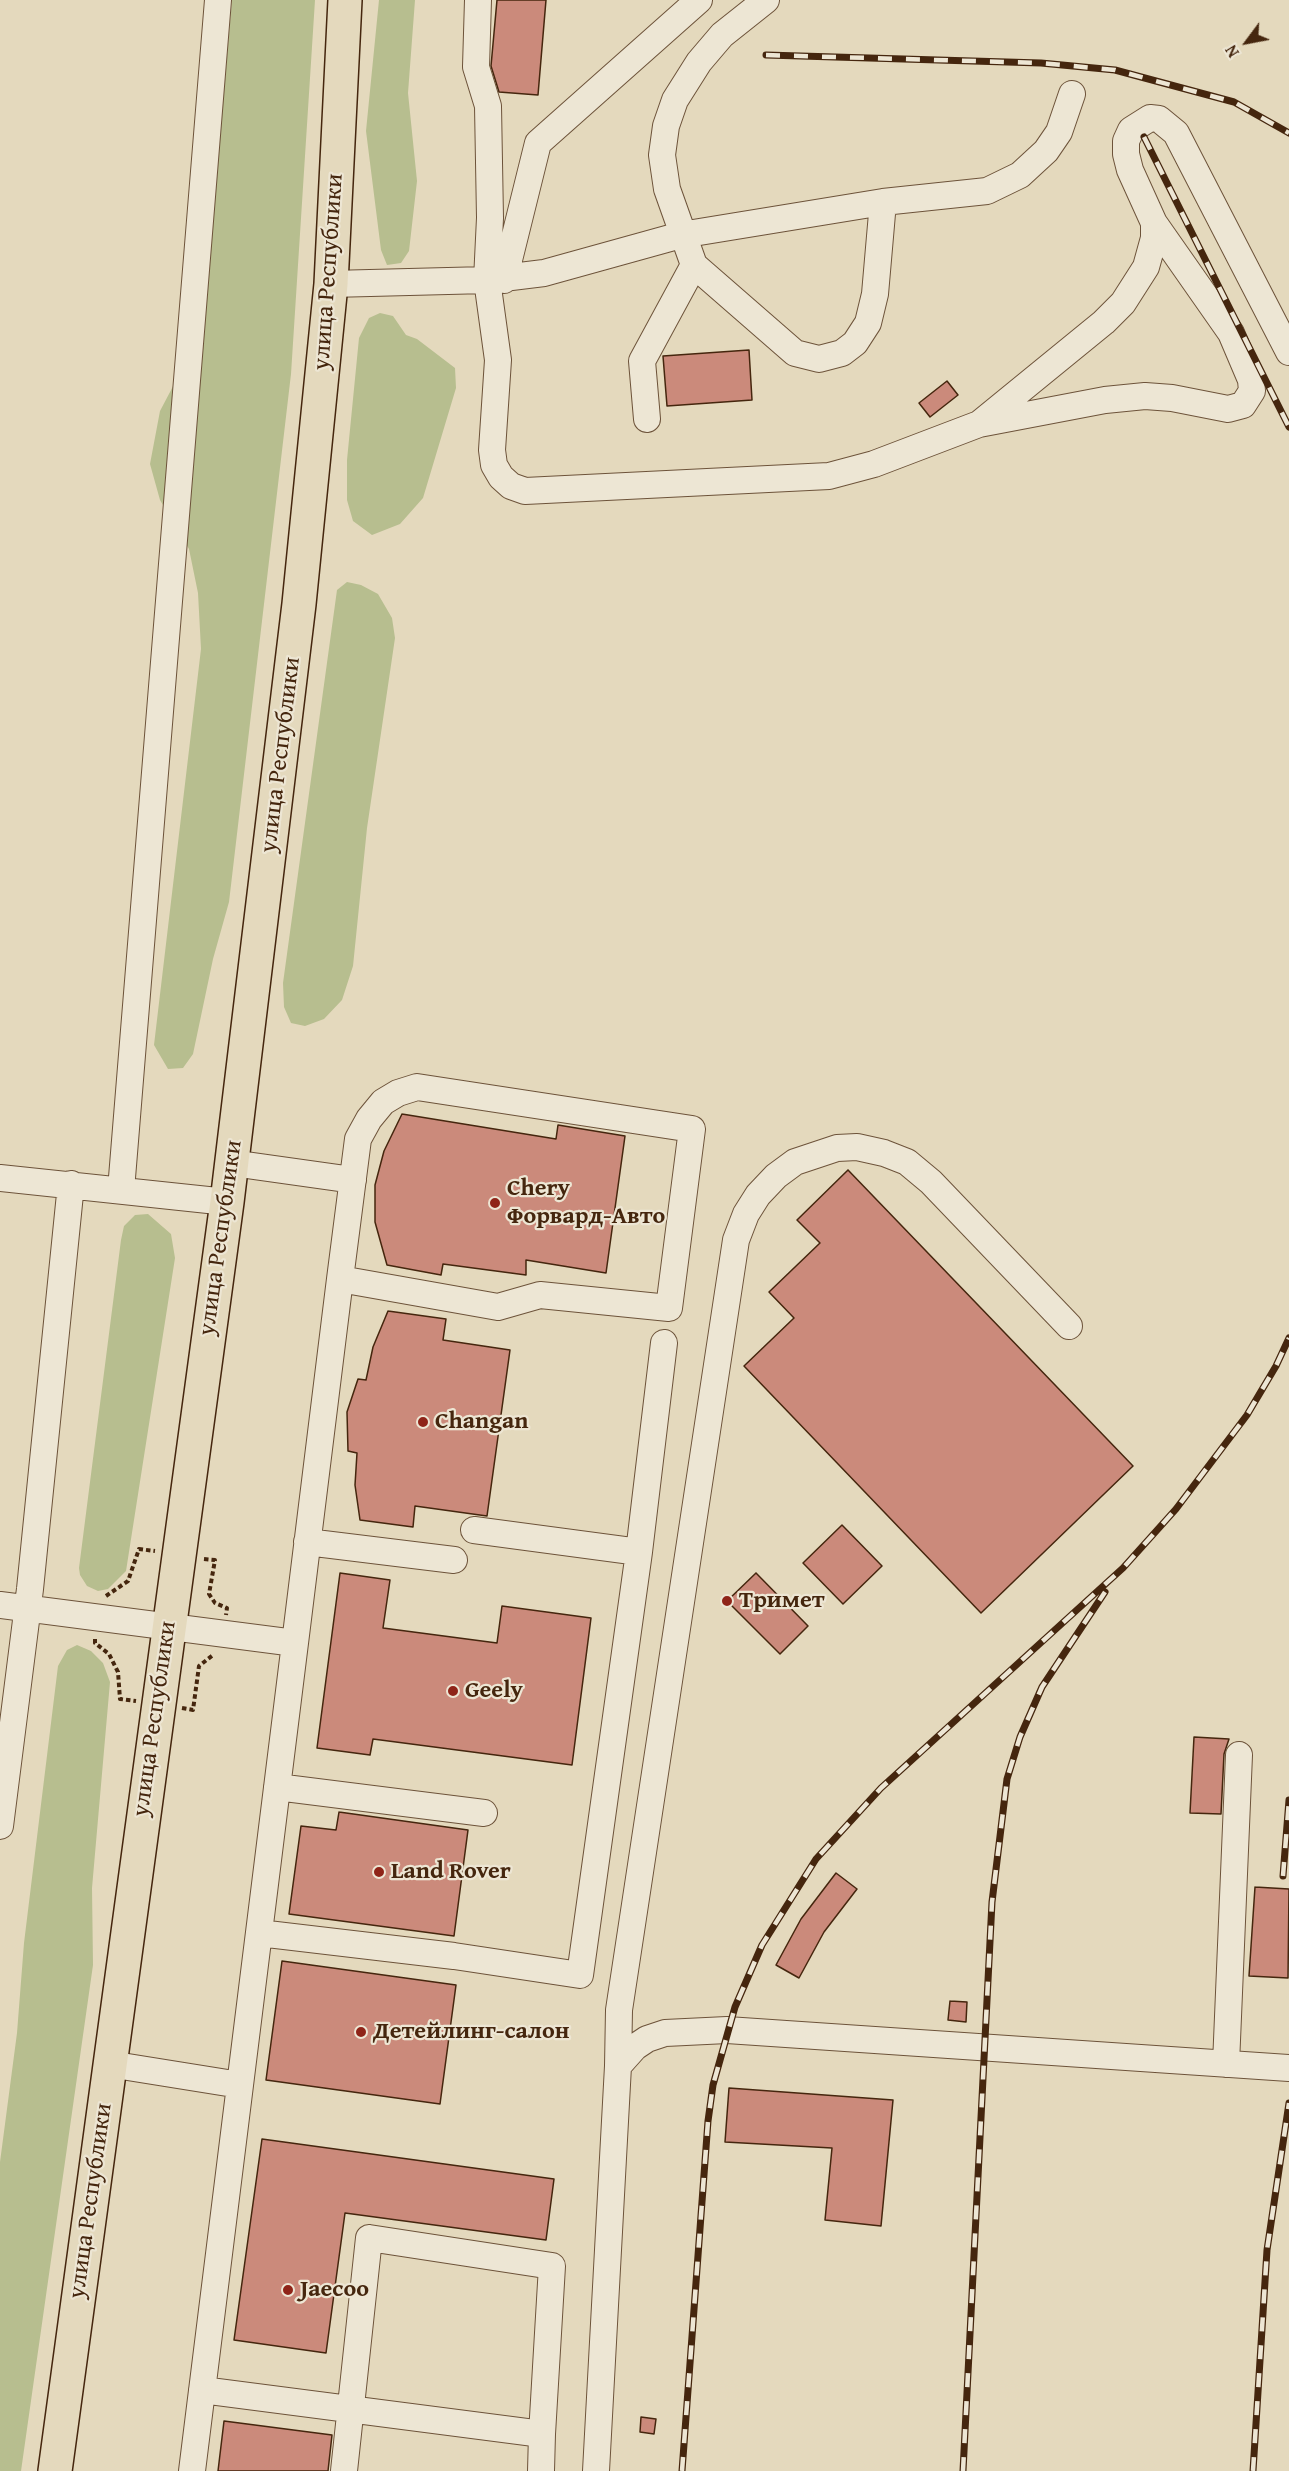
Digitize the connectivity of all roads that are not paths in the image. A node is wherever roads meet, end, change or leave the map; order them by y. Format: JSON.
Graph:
{"nodes":[{"id":1,"x":218,"y":0,"type":"edge"},
{"id":2,"x":345,"y":0,"type":"edge"},
{"id":3,"x":478,"y":0,"type":"edge"},
{"id":4,"x":699,"y":0,"type":"edge"},
{"id":5,"x":766,"y":0,"type":"edge"},
{"id":6,"x":1072,"y":94,"type":"dead end"},
{"id":7,"x":883,"y":202,"type":"junction"},
{"id":8,"x":1154,"y":223,"type":"junction"},
{"id":9,"x":681,"y":235,"type":"junction"},
{"id":10,"x":694,"y":265,"type":"junction"},
{"id":11,"x":496,"y":280,"type":"junction"},
{"id":12,"x":331,"y":284,"type":"junction"},
{"id":13,"x":1289,"y":352,"type":"edge"},
{"id":14,"x":647,"y":419,"type":"dead end"},
{"id":15,"x":979,"y":424,"type":"junction"},
{"id":16,"x":232,"y":1163,"type":"junction"},
{"id":17,"x":0,"y":1178,"type":"edge"},
{"id":18,"x":353,"y":1180,"type":"junction"},
{"id":19,"x":71,"y":1185,"type":"junction"},
{"id":20,"x":121,"y":1190,"type":"junction"},
{"id":21,"x":227,"y":1202,"type":"junction"},
{"id":22,"x":340,"y":1279,"type":"junction"},
{"id":23,"x":1069,"y":1326,"type":"dead end"},
{"id":24,"x":664,"y":1343,"type":"dead end"},
{"id":25,"x":474,"y":1530,"type":"dead end"},
{"id":26,"x":307,"y":1542,"type":"junction"},
{"id":27,"x":639,"y":1552,"type":"junction"},
{"id":28,"x":454,"y":1560,"type":"dead end"},
{"id":29,"x":0,"y":1605,"type":"edge"},
{"id":30,"x":28,"y":1608,"type":"junction"},
{"id":31,"x":168,"y":1625,"type":"junction"},
{"id":32,"x":295,"y":1644,"type":"junction"},
{"id":33,"x":1239,"y":1755,"type":"dead end"},
{"id":34,"x":277,"y":1787,"type":"junction"},
{"id":35,"x":484,"y":1813,"type":"dead end"},
{"id":36,"x":0,"y":1826,"type":"edge"},
{"id":37,"x":259,"y":1933,"type":"junction"},
{"id":38,"x":109,"y":2064,"type":"junction"},
{"id":39,"x":1226,"y":2064,"type":"junction"},
{"id":40,"x":618,"y":2066,"type":"junction"},
{"id":41,"x":1289,"y":2068,"type":"edge"},
{"id":42,"x":240,"y":2085,"type":"junction"},
{"id":43,"x":202,"y":2390,"type":"junction"},
{"id":44,"x":349,"y":2407,"type":"junction"},
{"id":45,"x":542,"y":2434,"type":"junction"},
{"id":46,"x":55,"y":2471,"type":"edge"},
{"id":47,"x":192,"y":2471,"type":"edge"},
{"id":48,"x":344,"y":2471,"type":"edge"},
{"id":49,"x":541,"y":2471,"type":"edge"},
{"id":50,"x":596,"y":2471,"type":"edge"}],
"edges":[{"from":1,"to":20,"type":"lane"},
{"from":2,"to":12,"type":"main road","name":"улица Республики"},
{"from":3,"to":11,"type":"lane"},
{"from":4,"to":11,"type":"lane"},
{"from":5,"to":9,"type":"lane"},
{"from":6,"to":7,"type":"lane"},
{"from":7,"to":9,"type":"lane"},
{"from":7,"to":10,"type":"lane"},
{"from":8,"to":13,"type":"lane"},
{"from":8,"to":15,"type":"lane"},
{"from":8,"to":15,"type":"lane"},
{"from":9,"to":10,"type":"lane"},
{"from":9,"to":11,"type":"lane"},
{"from":10,"to":14,"type":"lane"},
{"from":11,"to":12,"type":"lane"},
{"from":11,"to":15,"type":"lane"},
{"from":12,"to":16,"type":"main road","name":"улица Республики"},
{"from":16,"to":18,"type":"lane"},
{"from":16,"to":21,"type":"main road","name":"улица Республики"},
{"from":17,"to":19,"type":"lane"},
{"from":18,"to":22,"type":"lane"},
{"from":18,"to":22,"type":"lane"},
{"from":19,"to":20,"type":"lane"},
{"from":19,"to":30,"type":"lane"},
{"from":20,"to":21,"type":"lane"},
{"from":21,"to":31,"type":"main road","name":"улица Республики"},
{"from":22,"to":26,"type":"lane"},
{"from":23,"to":40,"type":"lane"},
{"from":24,"to":27,"type":"lane"},
{"from":25,"to":27,"type":"lane"},
{"from":26,"to":28,"type":"lane"},
{"from":26,"to":32,"type":"lane"},
{"from":27,"to":37,"type":"lane"},
{"from":29,"to":30,"type":"lane"},
{"from":30,"to":31,"type":"lane"},
{"from":30,"to":36,"type":"lane"},
{"from":31,"to":32,"type":"lane"},
{"from":31,"to":38,"type":"main road","name":"улица Республики"},
{"from":32,"to":34,"type":"lane"},
{"from":33,"to":39,"type":"lane"},
{"from":34,"to":35,"type":"lane"},
{"from":34,"to":37,"type":"lane"},
{"from":37,"to":42,"type":"lane"},
{"from":38,"to":42,"type":"lane"},
{"from":38,"to":46,"type":"main road","name":"улица Республики"},
{"from":39,"to":40,"type":"lane"},
{"from":39,"to":41,"type":"lane"},
{"from":40,"to":50,"type":"lane"},
{"from":42,"to":43,"type":"lane"},
{"from":43,"to":44,"type":"lane"},
{"from":43,"to":47,"type":"lane"},
{"from":44,"to":45,"type":"lane"},
{"from":44,"to":45,"type":"lane"},
{"from":44,"to":48,"type":"lane"},
{"from":45,"to":49,"type":"lane"}]}
